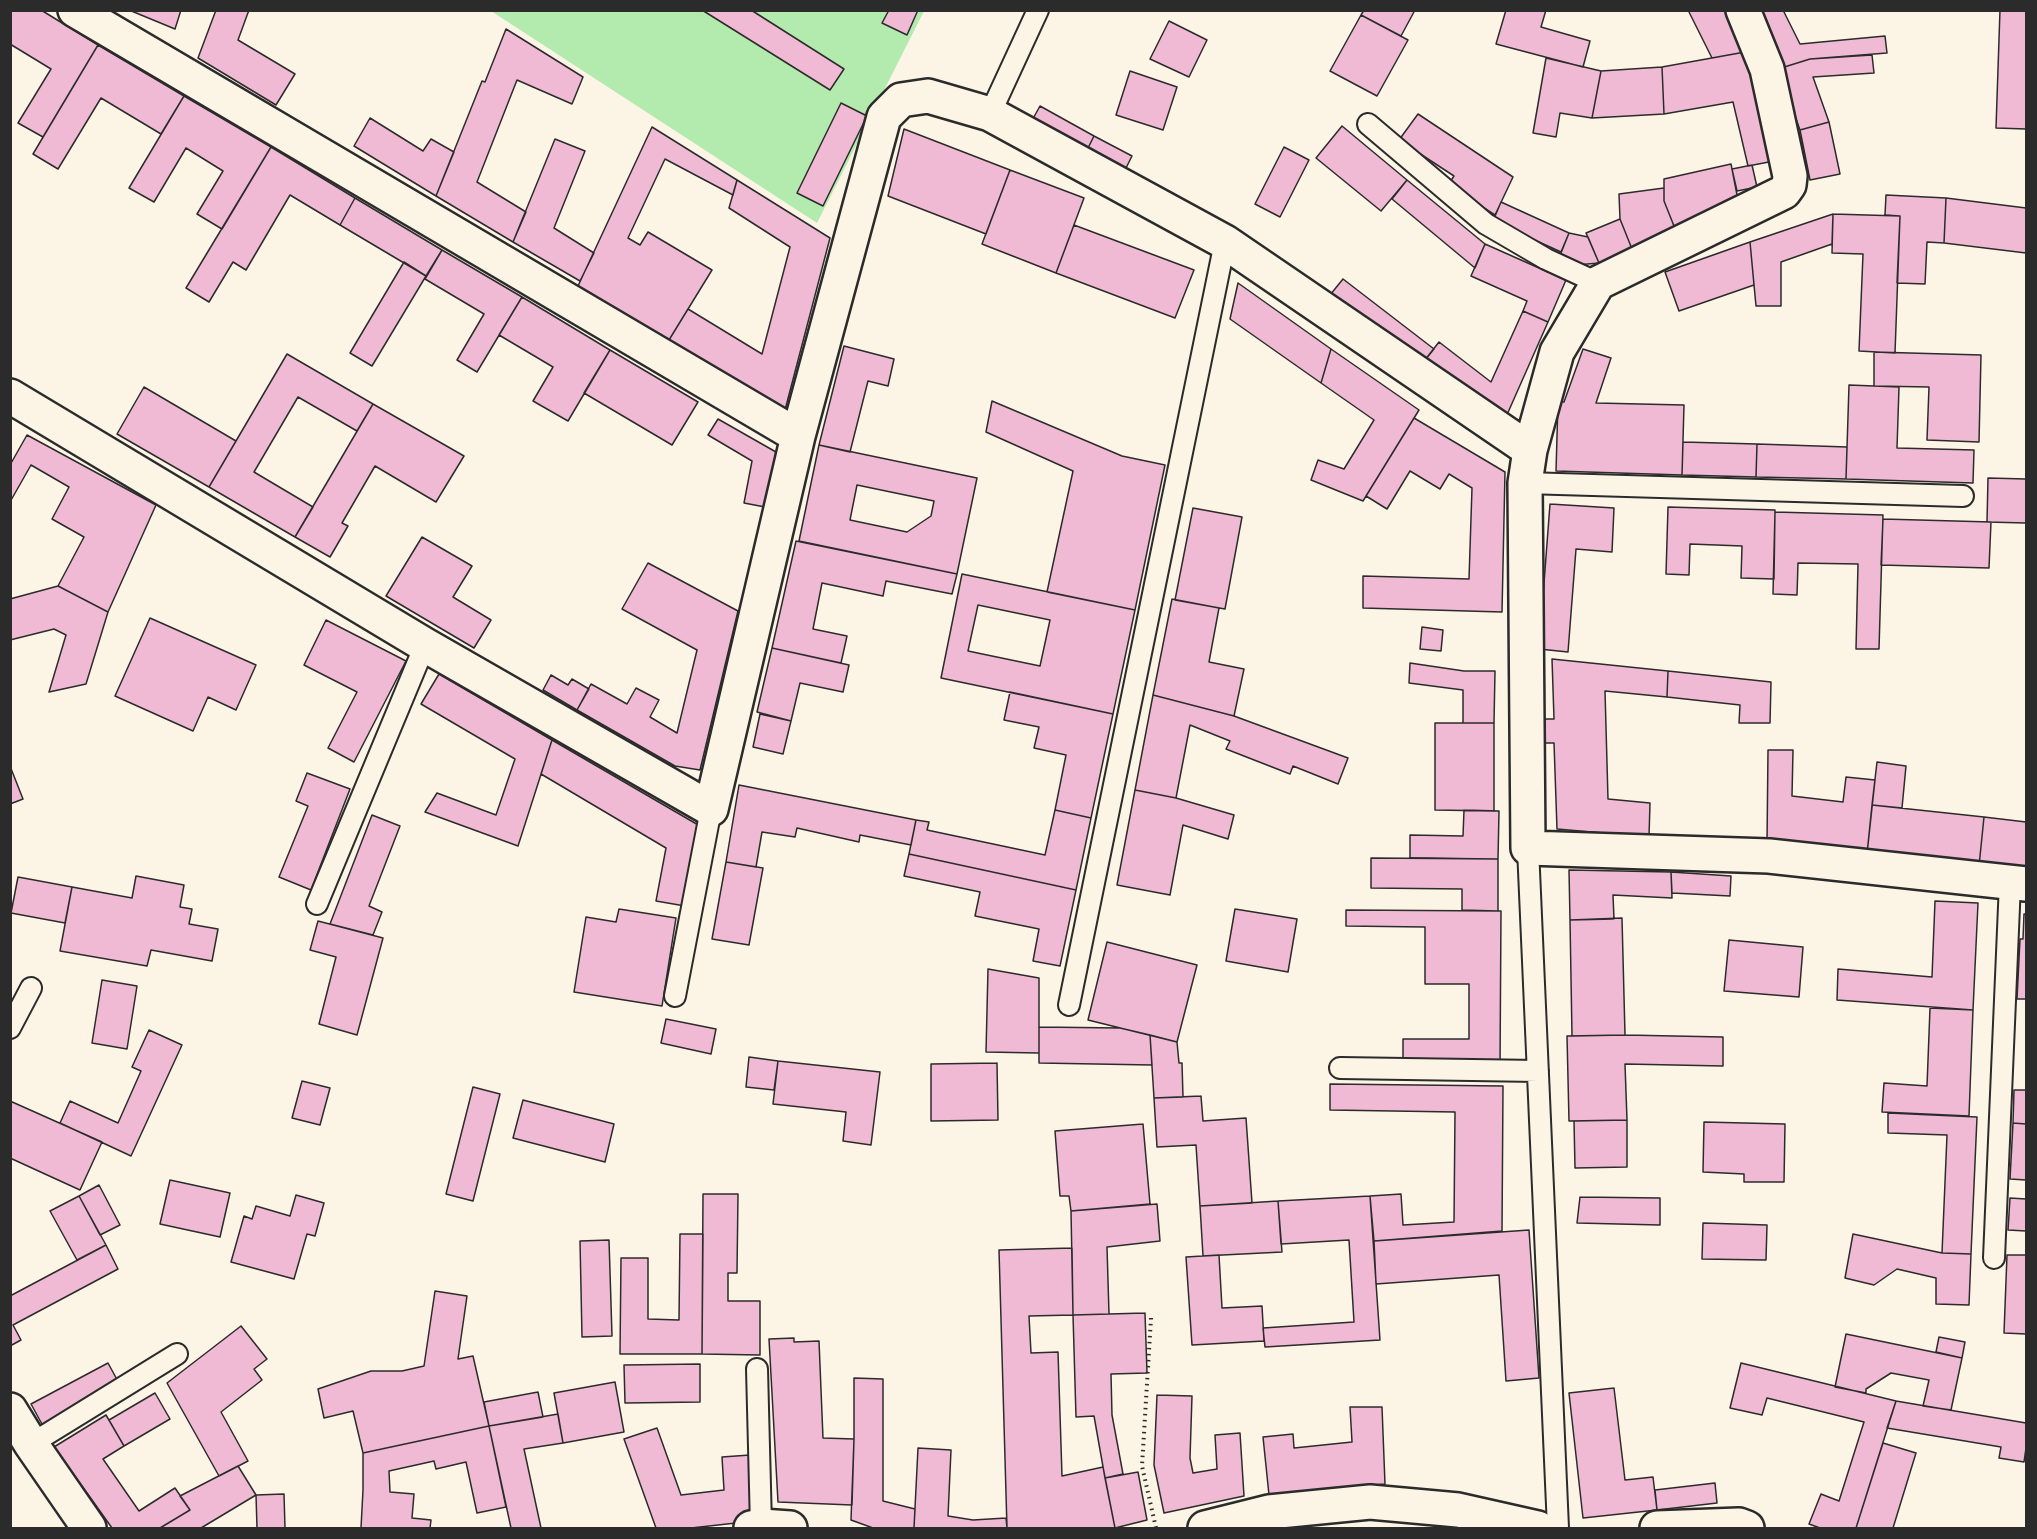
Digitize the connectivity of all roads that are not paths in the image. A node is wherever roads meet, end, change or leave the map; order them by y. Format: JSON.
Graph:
{"nodes":[{"id":1,"x":75,"y":10,"type":"edge"},
{"id":2,"x":1038,"y":10,"type":"edge"},
{"id":3,"x":1743,"y":10,"type":"edge"},
{"id":4,"x":990,"y":114,"type":"junction"},
{"id":5,"x":1368,"y":124,"type":"dead end"},
{"id":6,"x":1225,"y":242,"type":"junction"},
{"id":7,"x":1598,"y":283,"type":"junction"},
{"id":8,"x":10,"y":396,"type":"edge"},
{"id":9,"x":798,"y":436,"type":"junction"},
{"id":10,"x":1530,"y":450,"type":"junction"},
{"id":11,"x":1525,"y":483,"type":"junction"},
{"id":12,"x":1963,"y":495,"type":"dead end"},
{"id":13,"x":425,"y":645,"type":"junction"},
{"id":14,"x":711,"y":809,"type":"junction"},
{"id":15,"x":1528,"y":848,"type":"junction"},
{"id":16,"x":2018,"y":884,"type":"edge"},
{"id":17,"x":317,"y":904,"type":"dead end"},
{"id":18,"x":31,"y":988,"type":"dead end"},
{"id":19,"x":675,"y":996,"type":"dead end"},
{"id":20,"x":1068,"y":1005,"type":"dead end"},
{"id":21,"x":10,"y":1028,"type":"edge"},
{"id":22,"x":1340,"y":1068,"type":"dead end"},
{"id":23,"x":1538,"y":1071,"type":"junction"},
{"id":24,"x":1994,"y":1257,"type":"dead end"},
{"id":25,"x":177,"y":1354,"type":"dead end"},
{"id":26,"x":757,"y":1369,"type":"dead end"},
{"id":27,"x":10,"y":1410,"type":"edge"},
{"id":28,"x":31,"y":1444,"type":"junction"},
{"id":29,"x":89,"y":1528,"type":"edge"},
{"id":30,"x":767,"y":1528,"type":"edge"},
{"id":31,"x":1205,"y":1528,"type":"edge"},
{"id":32,"x":1538,"y":1528,"type":"edge"},
{"id":33,"x":1558,"y":1528,"type":"edge"},
{"id":34,"x":1657,"y":1528,"type":"edge"},
{"id":35,"x":1747,"y":1528,"type":"edge"}],
"edges":[{"from":1,"to":9,"type":"street"},
{"from":2,"to":4,"type":"lane"},
{"from":3,"to":7,"type":"street"},
{"from":4,"to":6,"type":"street"},
{"from":4,"to":9,"type":"street"},
{"from":5,"to":7,"type":"lane"},
{"from":6,"to":10,"type":"street"},
{"from":6,"to":20,"type":"lane"},
{"from":7,"to":10,"type":"street"},
{"from":8,"to":13,"type":"street"},
{"from":9,"to":14,"type":"street"},
{"from":10,"to":11,"type":"street"},
{"from":11,"to":12,"type":"lane"},
{"from":11,"to":15,"type":"street"},
{"from":13,"to":14,"type":"street"},
{"from":13,"to":17,"type":"lane"},
{"from":14,"to":19,"type":"lane"},
{"from":15,"to":16,"type":"street"},
{"from":15,"to":23,"type":"lane"},
{"from":16,"to":24,"type":"lane"},
{"from":18,"to":21,"type":"lane"},
{"from":22,"to":23,"type":"lane"},
{"from":23,"to":33,"type":"lane"},
{"from":25,"to":28,"type":"lane"},
{"from":26,"to":30,"type":"lane"},
{"from":27,"to":28,"type":"street"},
{"from":28,"to":29,"type":"street"},
{"from":31,"to":32,"type":"street"},
{"from":34,"to":35,"type":"street"}]}
